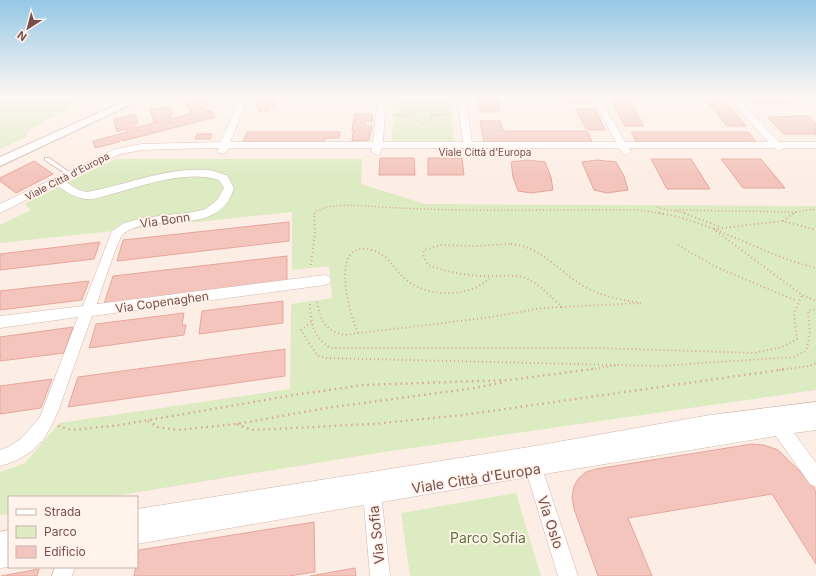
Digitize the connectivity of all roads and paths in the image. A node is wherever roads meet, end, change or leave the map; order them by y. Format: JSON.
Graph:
{"nodes":[{"id":1,"x":69,"y":123,"type":"edge"},
{"id":2,"x":85,"y":123,"type":"edge"},
{"id":3,"x":234,"y":123,"type":"edge"},
{"id":4,"x":379,"y":123,"type":"edge"},
{"id":5,"x":465,"y":123,"type":"edge"},
{"id":6,"x":610,"y":123,"type":"edge"},
{"id":7,"x":756,"y":123,"type":"edge"},
{"id":8,"x":816,"y":145,"type":"edge"},
{"id":9,"x":469,"y":148,"type":"junction"},
{"id":10,"x":224,"y":149,"type":"junction"},
{"id":11,"x":377,"y":149,"type":"junction"},
{"id":12,"x":624,"y":149,"type":"junction"},
{"id":13,"x":779,"y":149,"type":"junction"},
{"id":14,"x":816,"y":152,"type":"edge"},
{"id":15,"x":0,"y":154,"type":"edge"},
{"id":16,"x":47,"y":159,"type":"dead end"},
{"id":17,"x":0,"y":162,"type":"edge"},
{"id":18,"x":70,"y":174,"type":"junction"},
{"id":19,"x":57,"y":181,"type":"junction"},
{"id":20,"x":657,"y":207,"type":"dead end"},
{"id":21,"x":0,"y":209,"type":"edge"},
{"id":22,"x":816,"y":209,"type":"edge"},
{"id":23,"x":676,"y":210,"type":"junction"},
{"id":24,"x":796,"y":212,"type":"junction"},
{"id":25,"x":783,"y":221,"type":"junction"},
{"id":26,"x":722,"y":228,"type":"junction"},
{"id":27,"x":713,"y":229,"type":"junction"},
{"id":28,"x":816,"y":230,"type":"edge"},
{"id":29,"x":678,"y":245,"type":"dead end"},
{"id":30,"x":311,"y":265,"type":"dead end"},
{"id":31,"x":816,"y":268,"type":"edge"},
{"id":32,"x":492,"y":276,"type":"junction"},
{"id":33,"x":325,"y":280,"type":"dead end"},
{"id":34,"x":802,"y":294,"type":"junction"},
{"id":35,"x":797,"y":301,"type":"junction"},
{"id":36,"x":816,"y":301,"type":"edge"},
{"id":37,"x":317,"y":302,"type":"dead end"},
{"id":38,"x":310,"y":304,"type":"dead end"},
{"id":39,"x":562,"y":307,"type":"junction"},
{"id":40,"x":816,"y":309,"type":"edge"},
{"id":41,"x":86,"y":312,"type":"junction"},
{"id":42,"x":0,"y":322,"type":"edge"},
{"id":43,"x":311,"y":322,"type":"junction"},
{"id":44,"x":358,"y":333,"type":"junction"},
{"id":45,"x":816,"y":363,"type":"edge"},
{"id":46,"x":623,"y":364,"type":"junction"},
{"id":47,"x":509,"y":380,"type":"junction"},
{"id":48,"x":816,"y":409,"type":"edge"},
{"id":49,"x":147,"y":420,"type":"junction"},
{"id":50,"x":775,"y":421,"type":"junction"},
{"id":51,"x":46,"y":422,"type":"junction"},
{"id":52,"x":816,"y":422,"type":"edge"},
{"id":53,"x":238,"y":424,"type":"junction"},
{"id":54,"x":0,"y":458,"type":"edge"},
{"id":55,"x":531,"y":462,"type":"junction"},
{"id":56,"x":816,"y":478,"type":"edge"},
{"id":57,"x":371,"y":487,"type":"junction"},
{"id":58,"x":138,"y":518,"type":"edge"},
{"id":59,"x":138,"y":535,"type":"edge"},
{"id":60,"x":380,"y":576,"type":"edge"},
{"id":61,"x":568,"y":576,"type":"edge"}],
"edges":[{"from":1,"to":15,"type":"street"},
{"from":2,"to":17,"type":"street"},
{"from":3,"to":10,"type":"street"},
{"from":4,"to":11,"type":"street"},
{"from":5,"to":9,"type":"street"},
{"from":6,"to":12,"type":"street"},
{"from":7,"to":13,"type":"street"},
{"from":8,"to":13,"type":"street","name":"Viale Città d'Europa"},
{"from":9,"to":11,"type":"street","name":"Viale Città d'Europa"},
{"from":9,"to":12,"type":"street","name":"Viale Città d'Europa"},
{"from":10,"to":11,"type":"street","name":"Viale Città d'Europa"},
{"from":10,"to":18,"type":"street","name":"Viale Città d'Europa"},
{"from":12,"to":13,"type":"street","name":"Viale Città d'Europa"},
{"from":13,"to":14,"type":"street","name":"Viale Città d'Europa"},
{"from":16,"to":18,"type":"lane"},
{"from":18,"to":19,"type":"street","name":"Viale Città d'Europa"},
{"from":19,"to":21,"type":"street","name":"Viale Città d'Europa"},
{"from":19,"to":41,"type":"street","name":"Via Bonn"},
{"from":20,"to":23,"type":"path"},
{"from":22,"to":24,"type":"path"},
{"from":23,"to":24,"type":"path"},
{"from":23,"to":26,"type":"path"},
{"from":24,"to":25,"type":"path"},
{"from":25,"to":26,"type":"path"},
{"from":25,"to":28,"type":"path"},
{"from":26,"to":27,"type":"path"},
{"from":27,"to":30,"type":"path"},
{"from":27,"to":31,"type":"path"},
{"from":27,"to":34,"type":"path"},
{"from":29,"to":35,"type":"path"},
{"from":32,"to":39,"type":"path"},
{"from":32,"to":39,"type":"path"},
{"from":32,"to":44,"type":"path"},
{"from":33,"to":41,"type":"street","name":"Via Copenaghen"},
{"from":34,"to":35,"type":"path"},
{"from":34,"to":36,"type":"path"},
{"from":35,"to":43,"type":"path"},
{"from":37,"to":44,"type":"path"},
{"from":38,"to":43,"type":"path"},
{"from":39,"to":44,"type":"path"},
{"from":40,"to":46,"type":"path"},
{"from":41,"to":42,"type":"street","name":"Via Copenaghen"},
{"from":41,"to":51,"type":"street","name":"Via Bonn"},
{"from":43,"to":46,"type":"path"},
{"from":45,"to":53,"type":"path"},
{"from":46,"to":47,"type":"path"},
{"from":47,"to":49,"type":"path"},
{"from":47,"to":53,"type":"path"},
{"from":48,"to":50,"type":"street","name":"Viale Città d'Europa"},
{"from":49,"to":51,"type":"path"},
{"from":49,"to":53,"type":"path"},
{"from":50,"to":52,"type":"street","name":"Viale Città d'Europa"},
{"from":50,"to":55,"type":"street","name":"Viale Città d'Europa"},
{"from":50,"to":56,"type":"street"},
{"from":51,"to":54,"type":"street","name":"Via Bonn"},
{"from":55,"to":57,"type":"street","name":"Viale Città d'Europa"},
{"from":55,"to":61,"type":"street","name":"Via Oslo"},
{"from":57,"to":58,"type":"street","name":"Viale Città d'Europa"},
{"from":57,"to":59,"type":"street","name":"Viale Città d'Europa"},
{"from":57,"to":60,"type":"street","name":"Via Sofia"}]}
